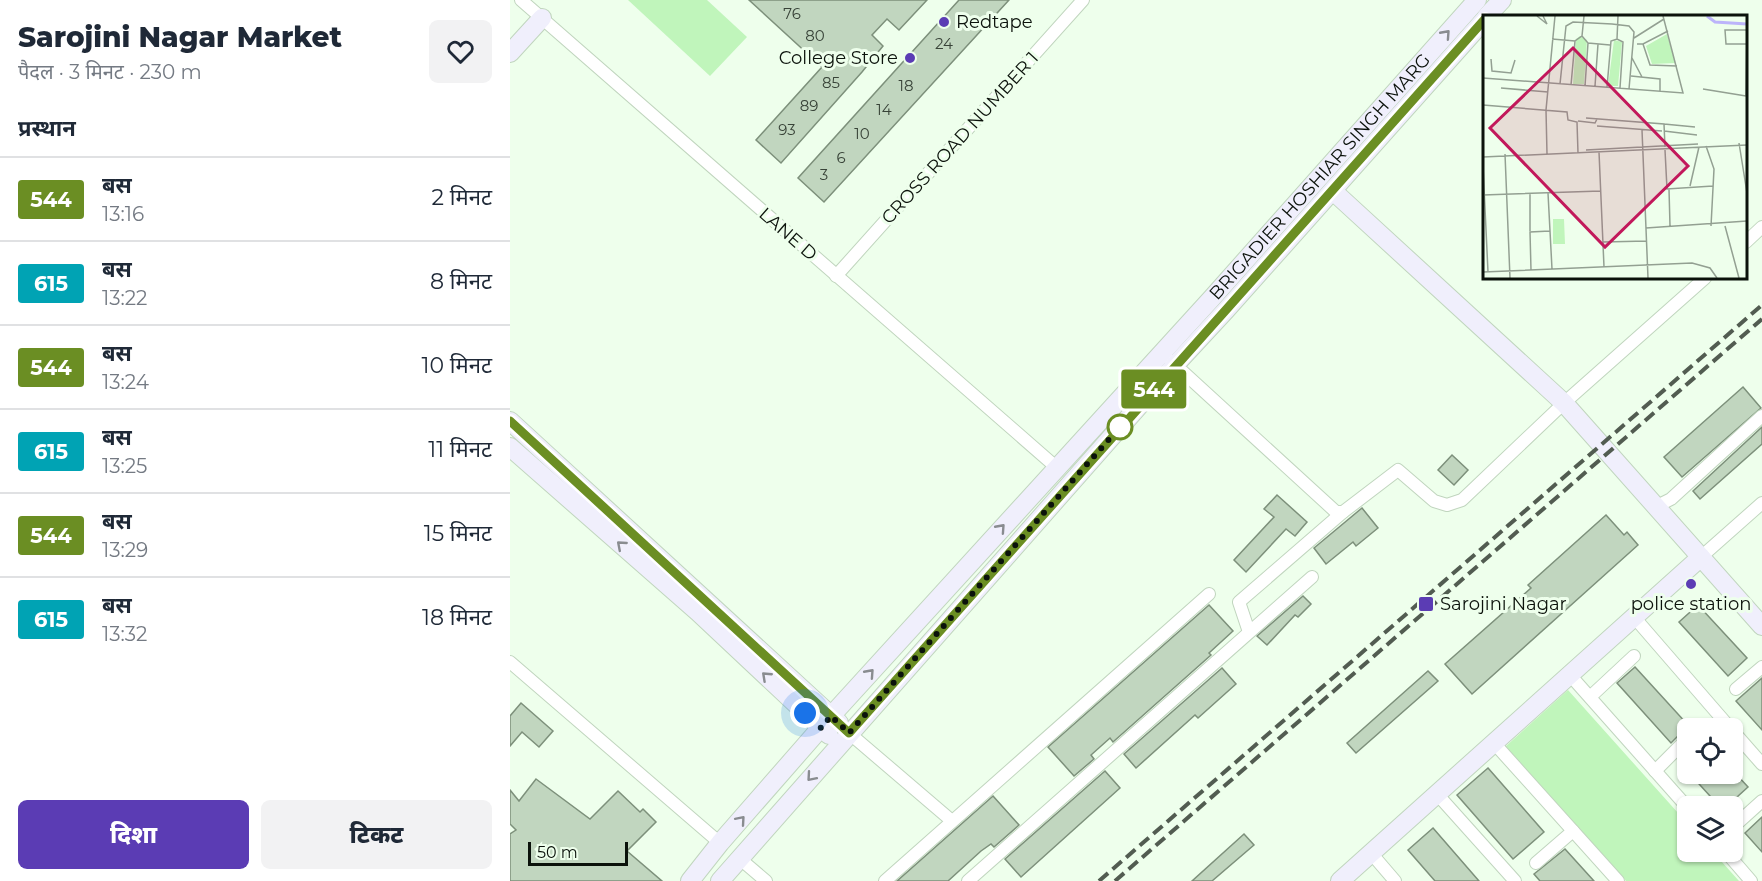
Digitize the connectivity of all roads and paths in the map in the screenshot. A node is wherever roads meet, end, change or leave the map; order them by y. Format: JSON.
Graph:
{"nodes":[{"id":1,"x":521,"y":0,"type":"edge"},
{"id":2,"x":1083,"y":0,"type":"edge"},
{"id":3,"x":1477,"y":0,"type":"edge"},
{"id":4,"x":1502,"y":0,"type":"edge"},
{"id":5,"x":1489,"y":15,"type":"edge"},
{"id":6,"x":542,"y":18,"type":"junction"},
{"id":7,"x":1483,"y":21,"type":"edge"},
{"id":8,"x":510,"y":53,"type":"edge"},
{"id":9,"x":1318,"y":178,"type":"junction"},
{"id":10,"x":1333,"y":191,"type":"junction"},
{"id":11,"x":1762,"y":227,"type":"edge"},
{"id":12,"x":1747,"y":241,"type":"edge"},
{"id":13,"x":836,"y":276,"type":"junction"},
{"id":14,"x":1704,"y":279,"type":"edge"},
{"id":15,"x":1161,"y":352,"type":"junction"},
{"id":16,"x":1175,"y":365,"type":"junction"},
{"id":17,"x":1564,"y":403,"type":"junction"},
{"id":18,"x":1762,"y":416,"type":"edge"},
{"id":19,"x":510,"y":421,"type":"edge"},
{"id":20,"x":510,"y":447,"type":"edge"},
{"id":21,"x":1056,"y":467,"type":"junction"},
{"id":22,"x":1762,"y":503,"type":"edge"},
{"id":23,"x":1655,"y":507,"type":"junction"},
{"id":24,"x":1343,"y":512,"type":"junction"},
{"id":25,"x":1701,"y":557,"type":"junction"},
{"id":26,"x":1311,"y":577,"type":"dead end"},
{"id":27,"x":1209,"y":594,"type":"dead end"},
{"id":28,"x":1634,"y":617,"type":"junction"},
{"id":29,"x":1762,"y":626,"type":"edge"},
{"id":30,"x":1249,"y":632,"type":"junction"},
{"id":31,"x":1634,"y":656,"type":"dead end"},
{"id":32,"x":510,"y":662,"type":"edge"},
{"id":33,"x":1762,"y":667,"type":"edge"},
{"id":34,"x":1570,"y":675,"type":"junction"},
{"id":35,"x":1736,"y":689,"type":"dead end"},
{"id":36,"x":1590,"y":697,"type":"junction"},
{"id":37,"x":1722,"y":718,"type":"edge"},
{"id":38,"x":826,"y":722,"type":"junction"},
{"id":39,"x":844,"y":739,"type":"junction"},
{"id":40,"x":1743,"y":742,"type":"edge"},
{"id":41,"x":1494,"y":743,"type":"junction"},
{"id":42,"x":1677,"y":749,"type":"edge"},
{"id":43,"x":1762,"y":764,"type":"edge"},
{"id":44,"x":1654,"y":771,"type":"junction"},
{"id":45,"x":1437,"y":794,"type":"junction"},
{"id":46,"x":1677,"y":796,"type":"edge"},
{"id":47,"x":1762,"y":801,"type":"edge"},
{"id":48,"x":1743,"y":818,"type":"edge"},
{"id":49,"x":952,"y":820,"type":"junction"},
{"id":50,"x":1573,"y":831,"type":"junction"},
{"id":51,"x":720,"y":843,"type":"junction"},
{"id":52,"x":1371,"y":853,"type":"junction"},
{"id":53,"x":739,"y":858,"type":"junction"},
{"id":54,"x":1735,"y":862,"type":"edge"},
{"id":55,"x":1536,"y":863,"type":"dead end"},
{"id":56,"x":690,"y":881,"type":"edge"},
{"id":57,"x":720,"y":881,"type":"edge"},
{"id":58,"x":766,"y":881,"type":"edge"},
{"id":59,"x":885,"y":881,"type":"edge"},
{"id":60,"x":968,"y":881,"type":"edge"},
{"id":61,"x":1340,"y":881,"type":"edge"},
{"id":62,"x":1395,"y":881,"type":"edge"},
{"id":63,"x":1515,"y":881,"type":"edge"},
{"id":64,"x":1618,"y":881,"type":"edge"},
{"id":65,"x":1751,"y":881,"type":"edge"}],
"edges":[{"from":1,"to":6,"type":"street","name":"LANE D"},
{"from":2,"to":13,"type":"street","name":"CROSS ROAD NUMBER 1"},
{"from":9,"to":3,"type":"street","name":"BRIGADIER HOSHIAR SINGH MARG","one_way":true},
{"from":4,"to":5,"type":"street","name":"BRIGADIER HOSHIAR SINGH MARG"},
{"from":6,"to":8,"type":"street"},
{"from":6,"to":13,"type":"street","name":"LANE D"},
{"from":7,"to":10,"type":"street","name":"BRIGADIER HOSHIAR SINGH MARG"},
{"from":9,"to":10,"type":"street"},
{"from":9,"to":15,"type":"street","name":"BRIGADIER HOSHIAR SINGH MARG"},
{"from":10,"to":16,"type":"street","name":"BRIGADIER HOSHIAR SINGH MARG"},
{"from":10,"to":17,"type":"street"},
{"from":11,"to":12,"type":"street"},
{"from":13,"to":21,"type":"street","name":"LANE D"},
{"from":14,"to":17,"type":"street"},
{"from":15,"to":16,"type":"street"},
{"from":15,"to":21,"type":"street","name":"BRIGADIER HOSHIAR SINGH MARG"},
{"from":16,"to":24,"type":"street"},
{"from":16,"to":39,"type":"street","name":"BRIGADIER HOSHIAR SINGH MARG"},
{"from":17,"to":23,"type":"street"},
{"from":17,"to":24,"type":"street"},
{"from":18,"to":23,"type":"street"},
{"from":19,"to":38,"type":"street"},
{"from":38,"to":20,"type":"street","one_way":true},
{"from":38,"to":21,"type":"street","name":"BRIGADIER HOSHIAR SINGH MARG","one_way":true},
{"from":22,"to":25,"type":"street"},
{"from":23,"to":25,"type":"street"},
{"from":24,"to":30,"type":"street"},
{"from":25,"to":28,"type":"street"},
{"from":25,"to":29,"type":"street"},
{"from":26,"to":30,"type":"street"},
{"from":27,"to":49,"type":"street"},
{"from":28,"to":34,"type":"street"},
{"from":28,"to":37,"type":"street"},
{"from":30,"to":60,"type":"street"},
{"from":31,"to":36,"type":"street"},
{"from":32,"to":51,"type":"street"},
{"from":33,"to":35,"type":"street"},
{"from":34,"to":36,"type":"street"},
{"from":34,"to":41,"type":"street"},
{"from":36,"to":44,"type":"street"},
{"from":38,"to":39,"type":"street"},
{"from":51,"to":38,"type":"street","name":"BRIGADIER HOSHIAR SINGH MARG","one_way":true},
{"from":39,"to":49,"type":"street"},
{"from":39,"to":53,"type":"street","name":"BRIGADIER HOSHIAR SINGH MARG","one_way":true},
{"from":40,"to":43,"type":"street"},
{"from":41,"to":45,"type":"street"},
{"from":41,"to":50,"type":"street"},
{"from":42,"to":44,"type":"street"},
{"from":44,"to":46,"type":"street"},
{"from":45,"to":52,"type":"street"},
{"from":45,"to":63,"type":"street"},
{"from":47,"to":48,"type":"street"},
{"from":49,"to":59,"type":"street"},
{"from":50,"to":55,"type":"street"},
{"from":50,"to":64,"type":"street"},
{"from":51,"to":56,"type":"street","name":"BRIGADIER HOSHIAR SINGH MARG"},
{"from":52,"to":61,"type":"street"},
{"from":52,"to":62,"type":"street"},
{"from":53,"to":57,"type":"street","name":"BRIGADIER HOSHIAR SINGH MARG"},
{"from":53,"to":58,"type":"street"},
{"from":54,"to":65,"type":"street"}]}
